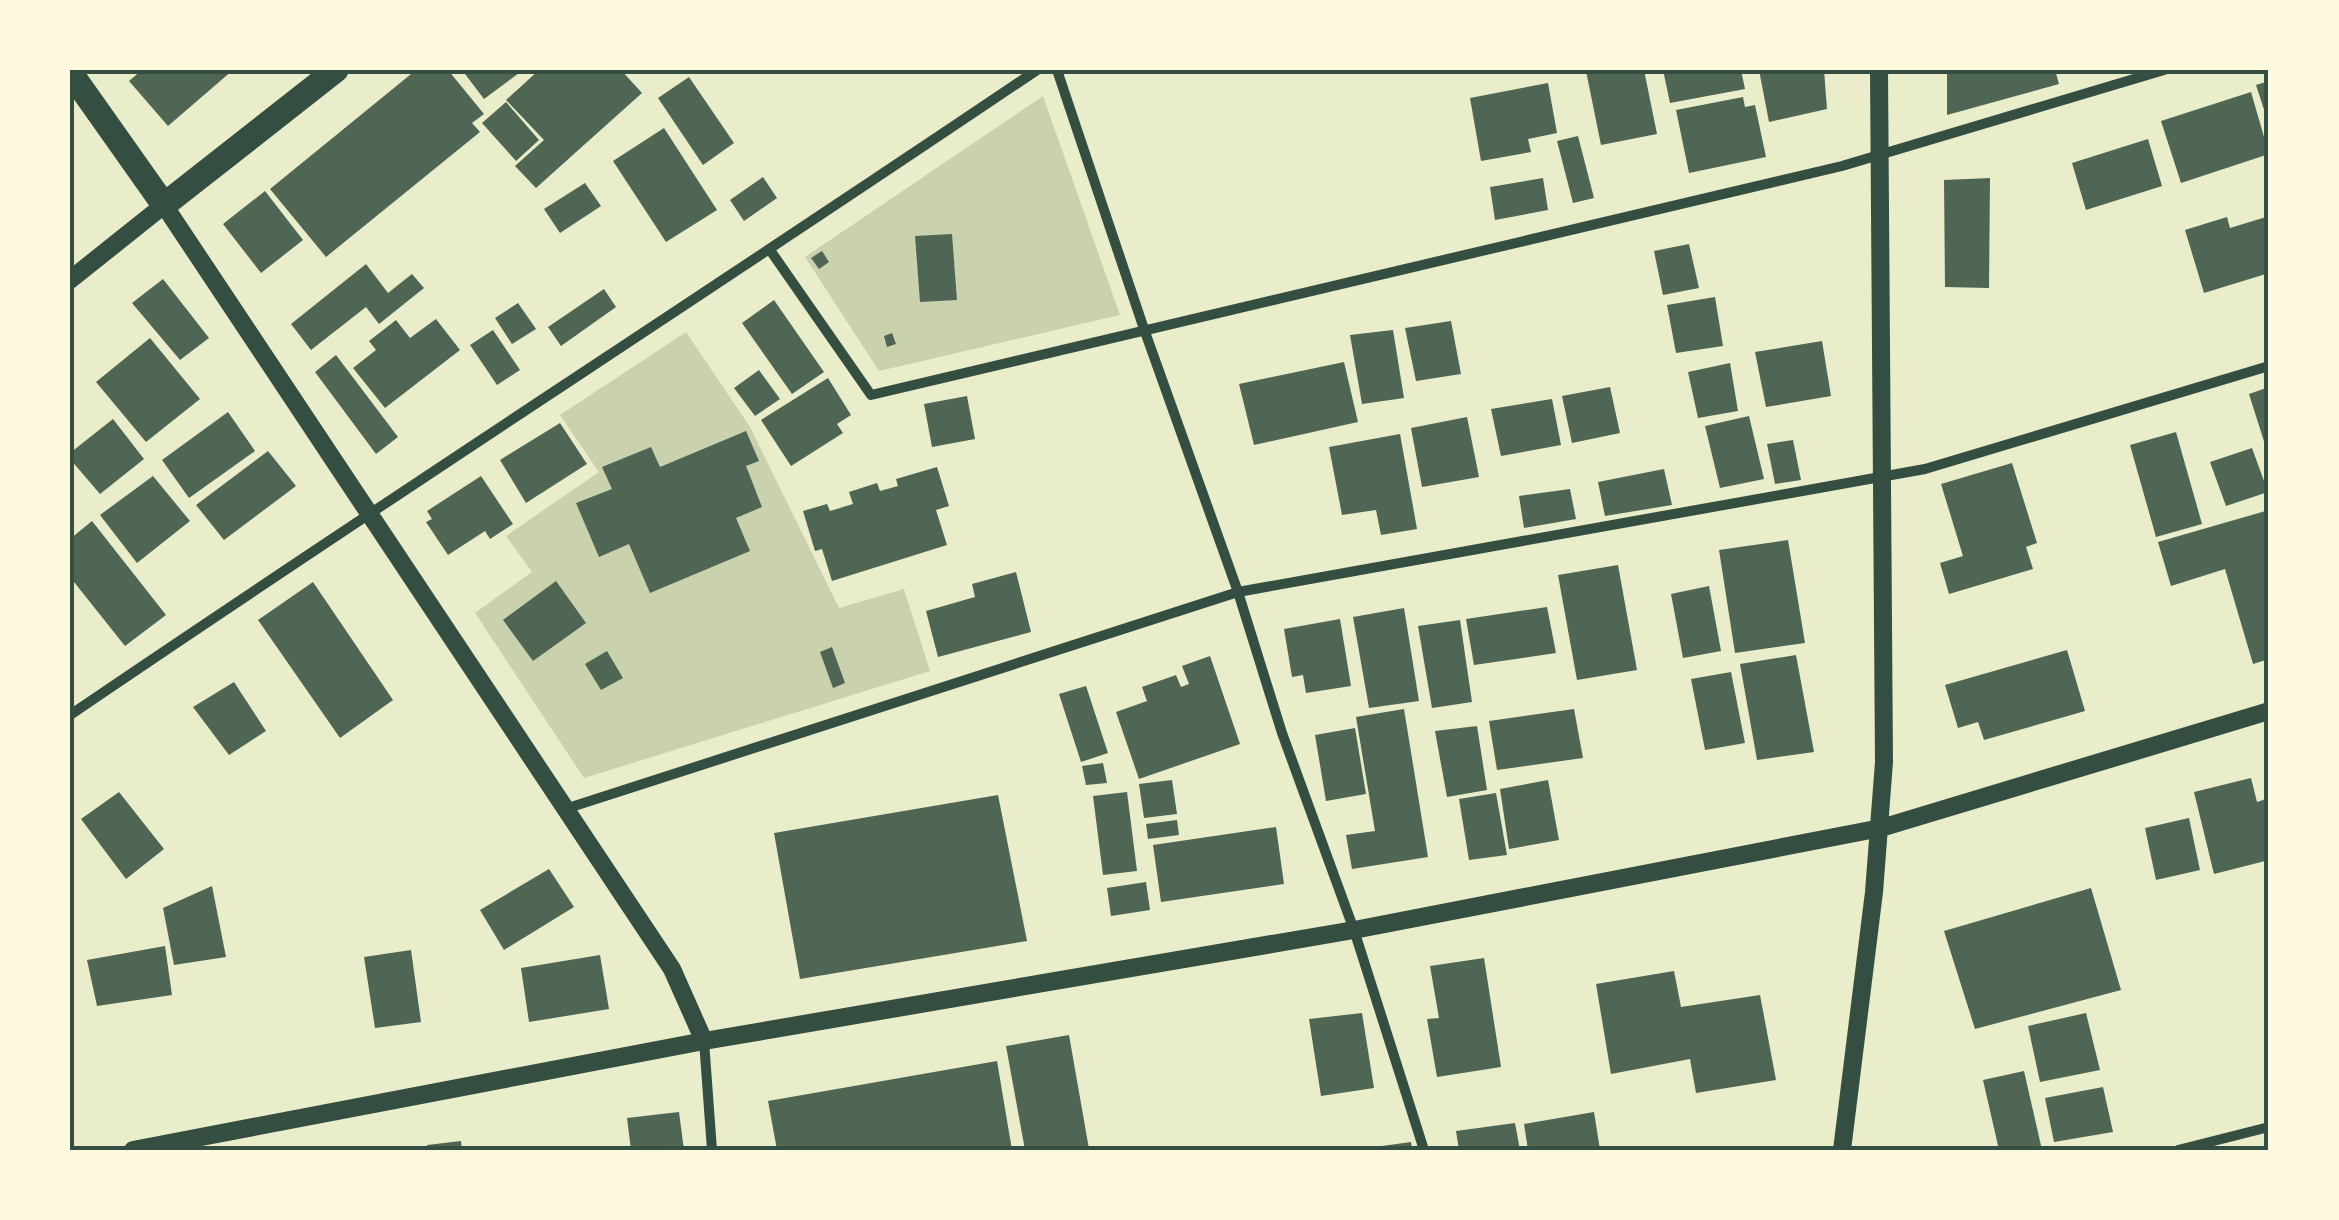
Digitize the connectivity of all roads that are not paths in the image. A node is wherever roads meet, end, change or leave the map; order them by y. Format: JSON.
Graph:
{"nodes":[{"id":1,"x":336,"y":70,"type":"edge"},
{"id":2,"x":1037,"y":70,"type":"edge"},
{"id":3,"x":1057,"y":70,"type":"edge"},
{"id":4,"x":1879,"y":70,"type":"edge"},
{"id":5,"x":2164,"y":70,"type":"edge"},
{"id":6,"x":74,"y":75,"type":"edge"},
{"id":7,"x":1882,"y":152,"type":"junction"},
{"id":8,"x":164,"y":205,"type":"junction"},
{"id":9,"x":770,"y":250,"type":"junction"},
{"id":10,"x":70,"y":280,"type":"edge"},
{"id":11,"x":1144,"y":330,"type":"junction"},
{"id":12,"x":2269,"y":366,"type":"edge"},
{"id":13,"x":1880,"y":476,"type":"junction"},
{"id":14,"x":367,"y":512,"type":"junction"},
{"id":15,"x":1238,"y":592,"type":"junction"},
{"id":16,"x":2269,"y":711,"type":"edge"},
{"id":17,"x":70,"y":715,"type":"edge"},
{"id":18,"x":564,"y":809,"type":"junction"},
{"id":19,"x":1880,"y":828,"type":"junction"},
{"id":20,"x":1354,"y":930,"type":"junction"},
{"id":21,"x":704,"y":1042,"type":"junction"},
{"id":22,"x":2269,"y":1126,"type":"edge"},
{"id":23,"x":133,"y":1150,"type":"edge"},
{"id":24,"x":712,"y":1150,"type":"edge"},
{"id":25,"x":1424,"y":1150,"type":"edge"},
{"id":26,"x":1842,"y":1150,"type":"edge"},
{"id":27,"x":2178,"y":1150,"type":"edge"}],
"edges":[{"from":1,"to":8,"type":"main road"},
{"from":2,"to":9,"type":"street"},
{"from":3,"to":11,"type":"street"},
{"from":4,"to":7,"type":"street"},
{"from":5,"to":7,"type":"street"},
{"from":6,"to":8,"type":"main road"},
{"from":7,"to":11,"type":"street"},
{"from":7,"to":13,"type":"street"},
{"from":8,"to":10,"type":"street"},
{"from":8,"to":14,"type":"street"},
{"from":9,"to":11,"type":"street"},
{"from":9,"to":14,"type":"street"},
{"from":11,"to":15,"type":"street"},
{"from":12,"to":13,"type":"street"},
{"from":13,"to":15,"type":"street"},
{"from":13,"to":19,"type":"street"},
{"from":14,"to":17,"type":"street"},
{"from":14,"to":18,"type":"street"},
{"from":15,"to":18,"type":"street"},
{"from":15,"to":20,"type":"street"},
{"from":16,"to":19,"type":"street"},
{"from":18,"to":21,"type":"street"},
{"from":19,"to":20,"type":"street"},
{"from":19,"to":26,"type":"street"},
{"from":20,"to":21,"type":"street"},
{"from":20,"to":25,"type":"street"},
{"from":21,"to":23,"type":"street"},
{"from":21,"to":24,"type":"street"},
{"from":22,"to":27,"type":"street"}]}
